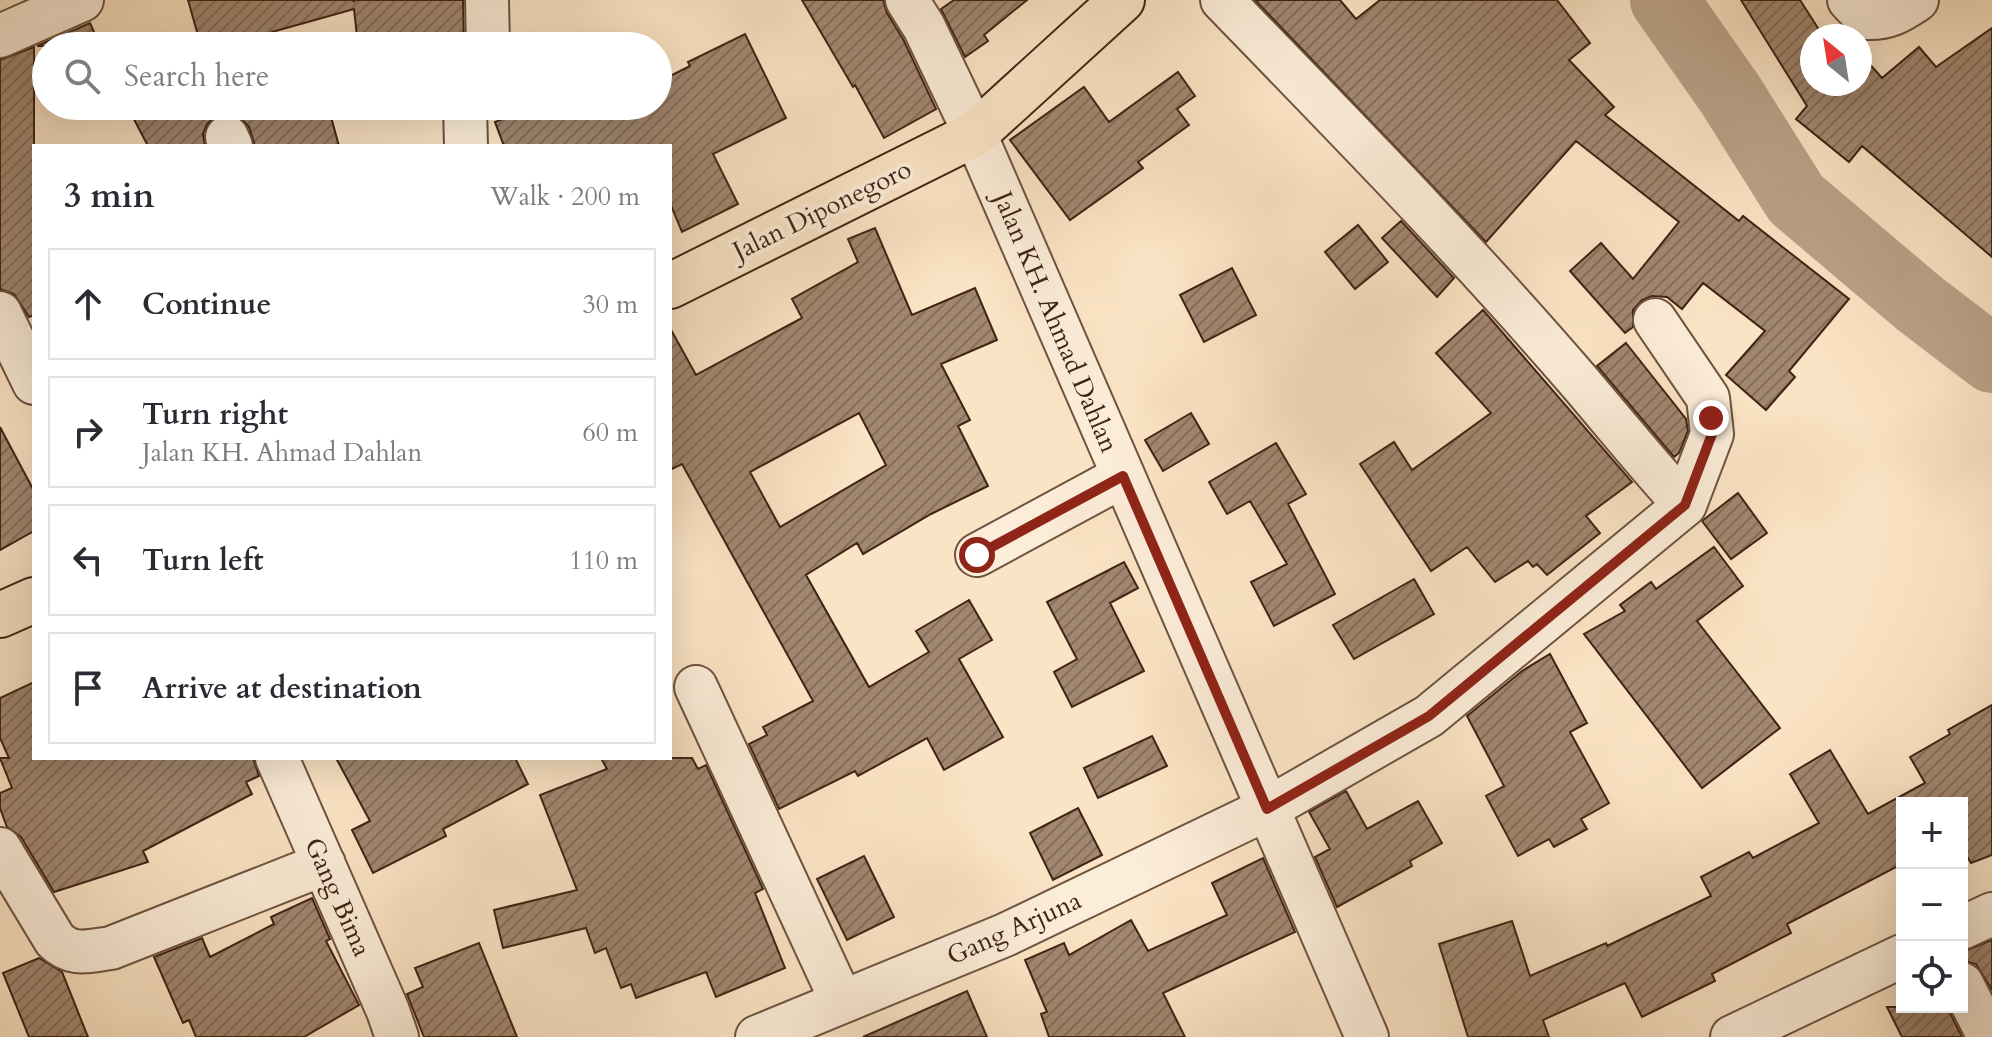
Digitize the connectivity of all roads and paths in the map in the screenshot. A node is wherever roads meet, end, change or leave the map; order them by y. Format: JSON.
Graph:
{"nodes":[{"id":1,"x":82,"y":0,"type":"edge"},
{"id":2,"x":487,"y":0,"type":"edge"},
{"id":3,"x":907,"y":0,"type":"edge"},
{"id":4,"x":1122,"y":0,"type":"edge"},
{"id":5,"x":1222,"y":0,"type":"edge"},
{"id":6,"x":1849,"y":0,"type":"edge"},
{"id":7,"x":1917,"y":0,"type":"edge"},
{"id":8,"x":488,"y":32,"type":"edge"},
{"id":9,"x":0,"y":36,"type":"edge"},
{"id":10,"x":465,"y":120,"type":"edge"},
{"id":11,"x":975,"y":134,"type":"junction"},
{"id":12,"x":466,"y":144,"type":"edge"},
{"id":13,"x":672,"y":285,"type":"edge"},
{"id":14,"x":0,"y":313,"type":"edge"},
{"id":15,"x":1655,"y":320,"type":"dead end"},
{"id":16,"x":32,"y":379,"type":"edge"},
{"id":17,"x":1123,"y":476,"type":"junction"},
{"id":18,"x":1685,"y":505,"type":"junction"},
{"id":19,"x":977,"y":555,"type":"dead end"},
{"id":20,"x":32,"y":601,"type":"edge"},
{"id":21,"x":0,"y":615,"type":"edge"},
{"id":22,"x":696,"y":687,"type":"dead end"},
{"id":23,"x":278,"y":760,"type":"edge"},
{"id":24,"x":1267,"y":809,"type":"junction"},
{"id":25,"x":0,"y":849,"type":"edge"},
{"id":26,"x":324,"y":864,"type":"junction"},
{"id":27,"x":1992,"y":914,"type":"edge"},
{"id":28,"x":1968,"y":925,"type":"edge"},
{"id":29,"x":1896,"y":959,"type":"edge"},
{"id":30,"x":1968,"y":996,"type":"edge"},
{"id":31,"x":842,"y":1002,"type":"junction"},
{"id":32,"x":1750,"y":1032,"type":"edge"},
{"id":33,"x":397,"y":1037,"type":"edge"},
{"id":34,"x":757,"y":1037,"type":"edge"},
{"id":35,"x":1367,"y":1037,"type":"edge"},
{"id":36,"x":1989,"y":1037,"type":"edge"}],
"edges":[{"from":1,"to":9,"type":"street"},
{"from":2,"to":8,"type":"street"},
{"from":3,"to":11,"type":"street","name":"Jalan KH. Ahmad Dahlan"},
{"from":4,"to":11,"type":"main road","name":"Jalan Diponegoro"},
{"from":5,"to":18,"type":"street"},
{"from":6,"to":7,"type":"street"},
{"from":10,"to":12,"type":"street"},
{"from":11,"to":13,"type":"main road","name":"Jalan Diponegoro"},
{"from":11,"to":17,"type":"street","name":"Jalan KH. Ahmad Dahlan"},
{"from":14,"to":16,"type":"street"},
{"from":15,"to":18,"type":"street"},
{"from":17,"to":19,"type":"street"},
{"from":17,"to":24,"type":"street","name":"Jalan KH. Ahmad Dahlan"},
{"from":18,"to":24,"type":"street","name":"Gang Arjuna"},
{"from":20,"to":21,"type":"main road"},
{"from":22,"to":31,"type":"street"},
{"from":23,"to":26,"type":"street","name":"Gang Bima"},
{"from":24,"to":31,"type":"street","name":"Gang Arjuna"},
{"from":24,"to":35,"type":"street","name":"Jalan KH. Ahmad Dahlan"},
{"from":25,"to":26,"type":"street"},
{"from":26,"to":33,"type":"street","name":"Gang Bima"},
{"from":27,"to":28,"type":"street"},
{"from":29,"to":32,"type":"street"},
{"from":30,"to":36,"type":"street"},
{"from":31,"to":34,"type":"street","name":"Gang Arjuna"}]}
